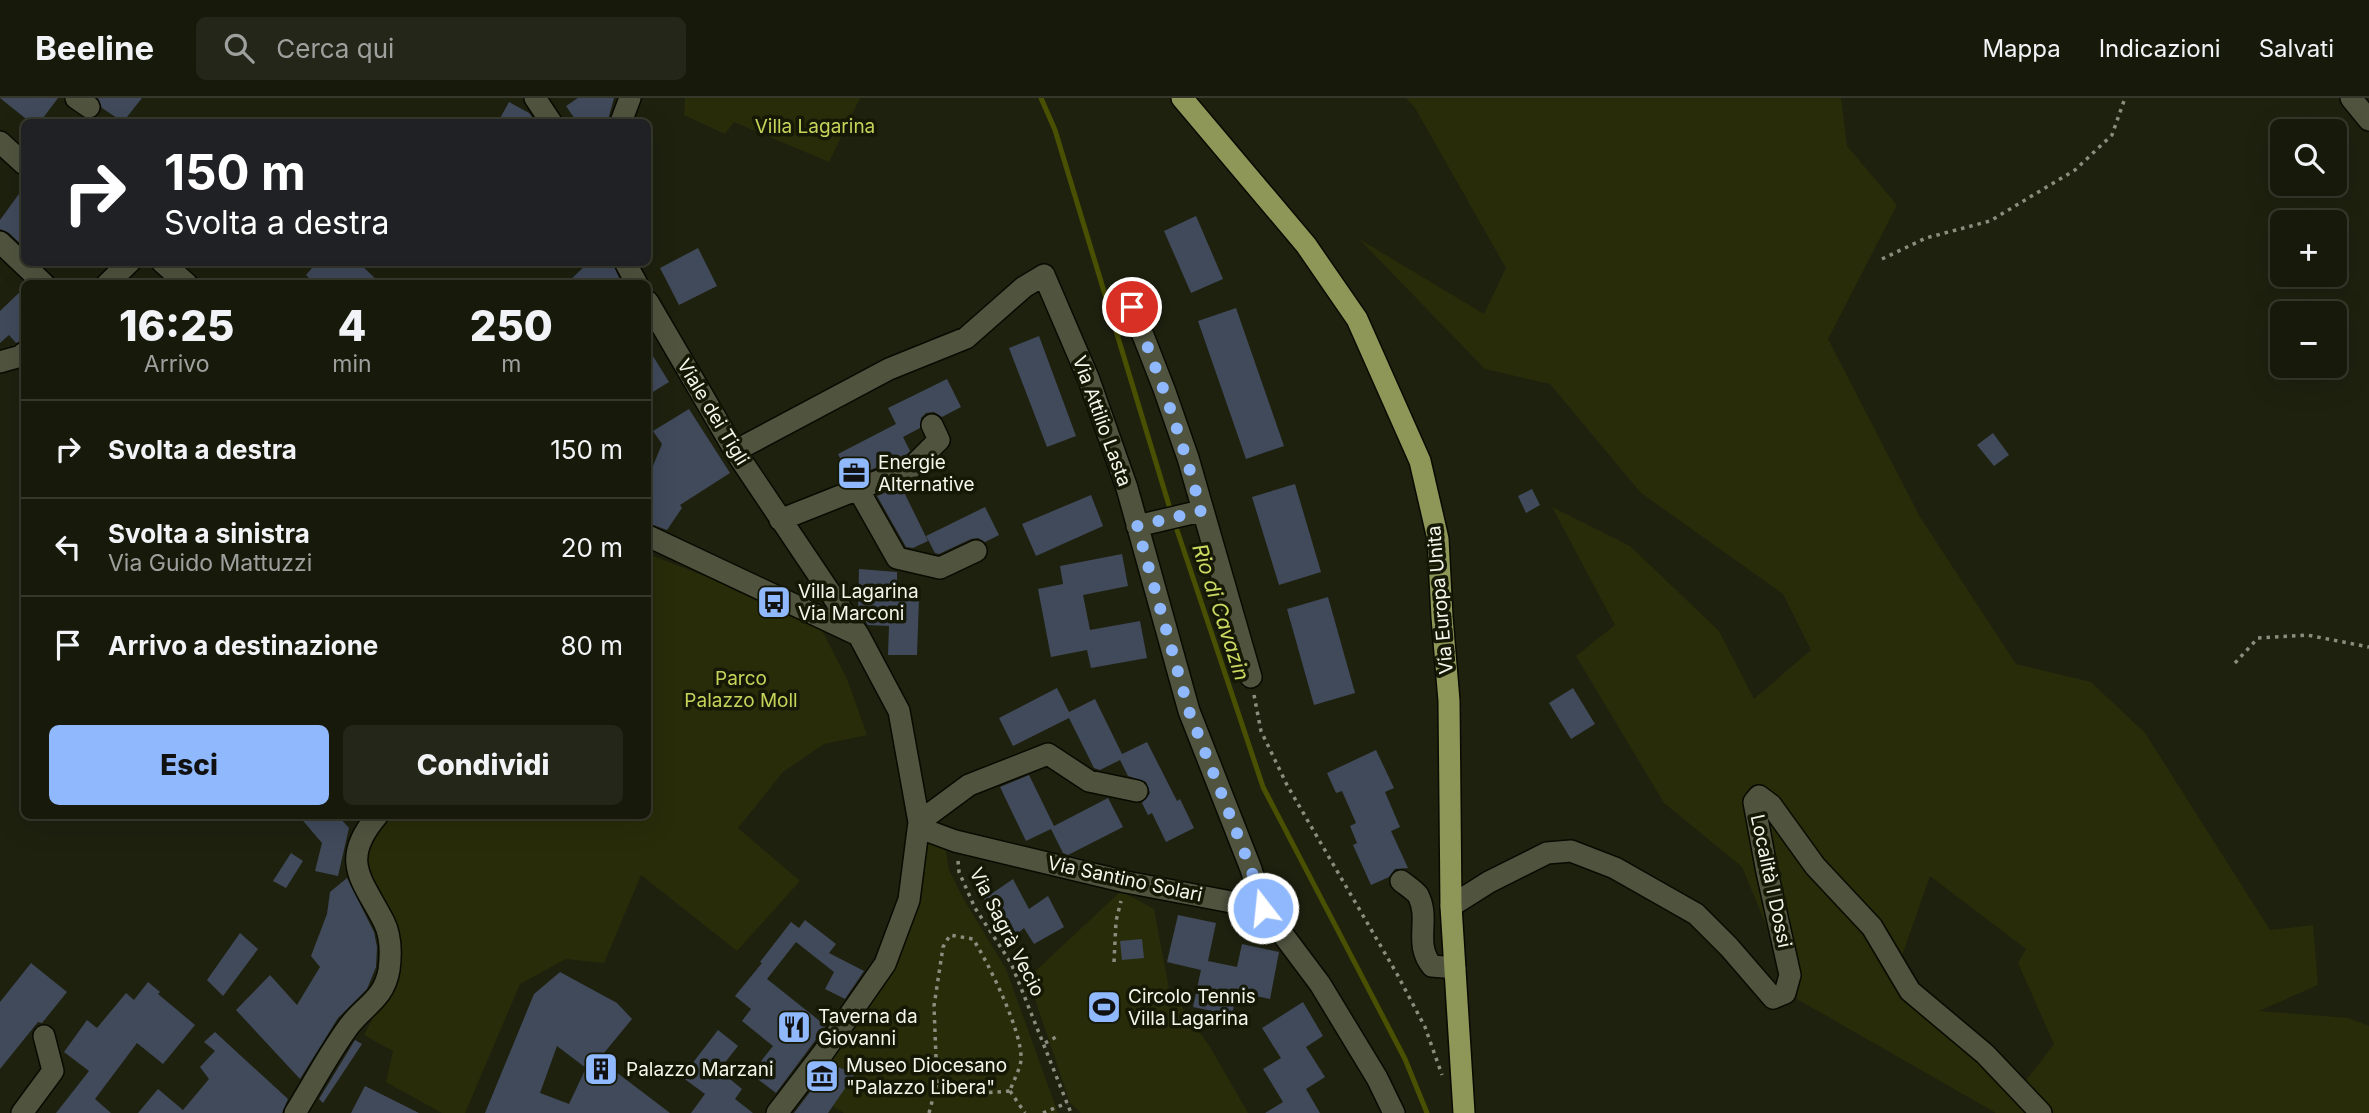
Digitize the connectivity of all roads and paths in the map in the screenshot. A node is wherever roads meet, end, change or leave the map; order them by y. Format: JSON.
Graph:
{"nodes":[{"id":1,"x":535,"y":98,"type":"edge"},
{"id":2,"x":630,"y":98,"type":"edge"},
{"id":3,"x":1182,"y":98,"type":"edge"},
{"id":4,"x":2125,"y":98,"type":"edge"},
{"id":5,"x":2351,"y":98,"type":"edge"},
{"id":6,"x":549,"y":119,"type":"edge"},
{"id":7,"x":622,"y":119,"type":"edge"},
{"id":8,"x":2369,"y":120,"type":"edge"},
{"id":9,"x":0,"y":142,"type":"edge"},
{"id":10,"x":21,"y":161,"type":"edge"},
{"id":11,"x":0,"y":242,"type":"edge"},
{"id":12,"x":1882,"y":259,"type":"dead end"},
{"id":13,"x":21,"y":262,"type":"edge"},
{"id":14,"x":25,"y":266,"type":"edge"},
{"id":15,"x":126,"y":266,"type":"edge"},
{"id":16,"x":167,"y":266,"type":"edge"},
{"id":17,"x":40,"y":280,"type":"edge"},
{"id":18,"x":111,"y":280,"type":"edge"},
{"id":19,"x":182,"y":280,"type":"edge"},
{"id":20,"x":1132,"y":307,"type":"dead end"},
{"id":21,"x":653,"y":325,"type":"edge"},
{"id":22,"x":21,"y":356,"type":"edge"},
{"id":23,"x":0,"y":362,"type":"edge"},
{"id":24,"x":932,"y":425,"type":"dead end"},
{"id":25,"x":735,"y":451,"type":"junction"},
{"id":26,"x":858,"y":489,"type":"junction"},
{"id":27,"x":1201,"y":511,"type":"junction"},
{"id":28,"x":780,"y":520,"type":"junction"},
{"id":29,"x":1137,"y":526,"type":"junction"},
{"id":30,"x":651,"y":537,"type":"edge"},
{"id":31,"x":976,"y":551,"type":"dead end"},
{"id":32,"x":858,"y":634,"type":"junction"},
{"id":33,"x":2369,"y":647,"type":"edge"},
{"id":34,"x":2235,"y":663,"type":"dead end"},
{"id":35,"x":1251,"y":677,"type":"joint"},
{"id":36,"x":1137,"y":792,"type":"dead end"},
{"id":37,"x":375,"y":819,"type":"edge"},
{"id":38,"x":919,"y":822,"type":"junction"},
{"id":39,"x":955,"y":841,"type":"junction"},
{"id":40,"x":1401,"y":881,"type":"dead end"},
{"id":41,"x":1122,"y":898,"type":"dead end"},
{"id":42,"x":1451,"y":906,"type":"junction"},
{"id":43,"x":1263,"y":908,"type":"junction"},
{"id":44,"x":1114,"y":962,"type":"dead end"},
{"id":45,"x":1455,"y":968,"type":"junction"},
{"id":46,"x":44,"y":1036,"type":"dead end"},
{"id":47,"x":1058,"y":1036,"type":"dead end"},
{"id":48,"x":1045,"y":1043,"type":"junction"},
{"id":49,"x":937,"y":1083,"type":"junction"},
{"id":50,"x":1446,"y":1087,"type":"dead end"},
{"id":51,"x":1010,"y":1091,"type":"junction"},
{"id":52,"x":1068,"y":1103,"type":"junction"},
{"id":53,"x":22,"y":1113,"type":"edge"},
{"id":54,"x":295,"y":1113,"type":"edge"},
{"id":55,"x":777,"y":1113,"type":"edge"},
{"id":56,"x":929,"y":1113,"type":"edge"},
{"id":57,"x":1025,"y":1113,"type":"edge"},
{"id":58,"x":1043,"y":1113,"type":"edge"},
{"id":59,"x":1071,"y":1113,"type":"edge"},
{"id":60,"x":1394,"y":1113,"type":"edge"},
{"id":61,"x":1464,"y":1113,"type":"edge"},
{"id":62,"x":2041,"y":1113,"type":"edge"}],
"edges":[{"from":1,"to":6,"type":"street"},
{"from":2,"to":7,"type":"street"},
{"from":3,"to":42,"type":"main road","name":"Via Europa Unita"},
{"from":4,"to":12,"type":"path"},
{"from":5,"to":8,"type":"street"},
{"from":9,"to":10,"type":"street"},
{"from":11,"to":13,"type":"street"},
{"from":14,"to":17,"type":"street"},
{"from":15,"to":18,"type":"street"},
{"from":16,"to":19,"type":"street"},
{"from":20,"to":27,"type":"street"},
{"from":21,"to":25,"type":"street","name":"Viale dei Tigli"},
{"from":22,"to":23,"type":"street"},
{"from":24,"to":26,"type":"street"},
{"from":25,"to":28,"type":"street","name":"Viale dei Tigli"},
{"from":25,"to":29,"type":"street","name":"Via Attilio Lasta"},
{"from":26,"to":28,"type":"street"},
{"from":26,"to":31,"type":"street"},
{"from":27,"to":29,"type":"street"},
{"from":27,"to":35,"type":"street"},
{"from":28,"to":32,"type":"street","name":"Viale dei Tigli"},
{"from":29,"to":43,"type":"street","name":"Via Attilio Lasta"},
{"from":30,"to":32,"type":"street"},
{"from":32,"to":38,"type":"street","name":"Viale dei Tigli"},
{"from":33,"to":34,"type":"path"},
{"from":35,"to":50,"type":"path"},
{"from":36,"to":38,"type":"street"},
{"from":37,"to":54,"type":"street"},
{"from":38,"to":39,"type":"street","name":"Via Santino Solari"},
{"from":38,"to":55,"type":"street","name":"Viale dei Tigli"},
{"from":39,"to":43,"type":"street","name":"Via Santino Solari"},
{"from":39,"to":48,"type":"path","name":"Via Sagrà Vecio"},
{"from":40,"to":45,"type":"street"},
{"from":41,"to":44,"type":"path"},
{"from":42,"to":45,"type":"main road","name":"Via Europa Unita"},
{"from":42,"to":62,"type":"street","name":"Località I Dossi"},
{"from":43,"to":60,"type":"street"},
{"from":45,"to":61,"type":"main road","name":"Via Europa Unita"},
{"from":46,"to":53,"type":"street"},
{"from":47,"to":48,"type":"path"},
{"from":48,"to":52,"type":"path","name":"Via Sagrà Vecio"},
{"from":49,"to":51,"type":"path"},
{"from":49,"to":51,"type":"path"},
{"from":49,"to":56,"type":"path"},
{"from":51,"to":57,"type":"path"},
{"from":52,"to":58,"type":"path"},
{"from":52,"to":59,"type":"path","name":"Via Sagrà Vecio"}]}
